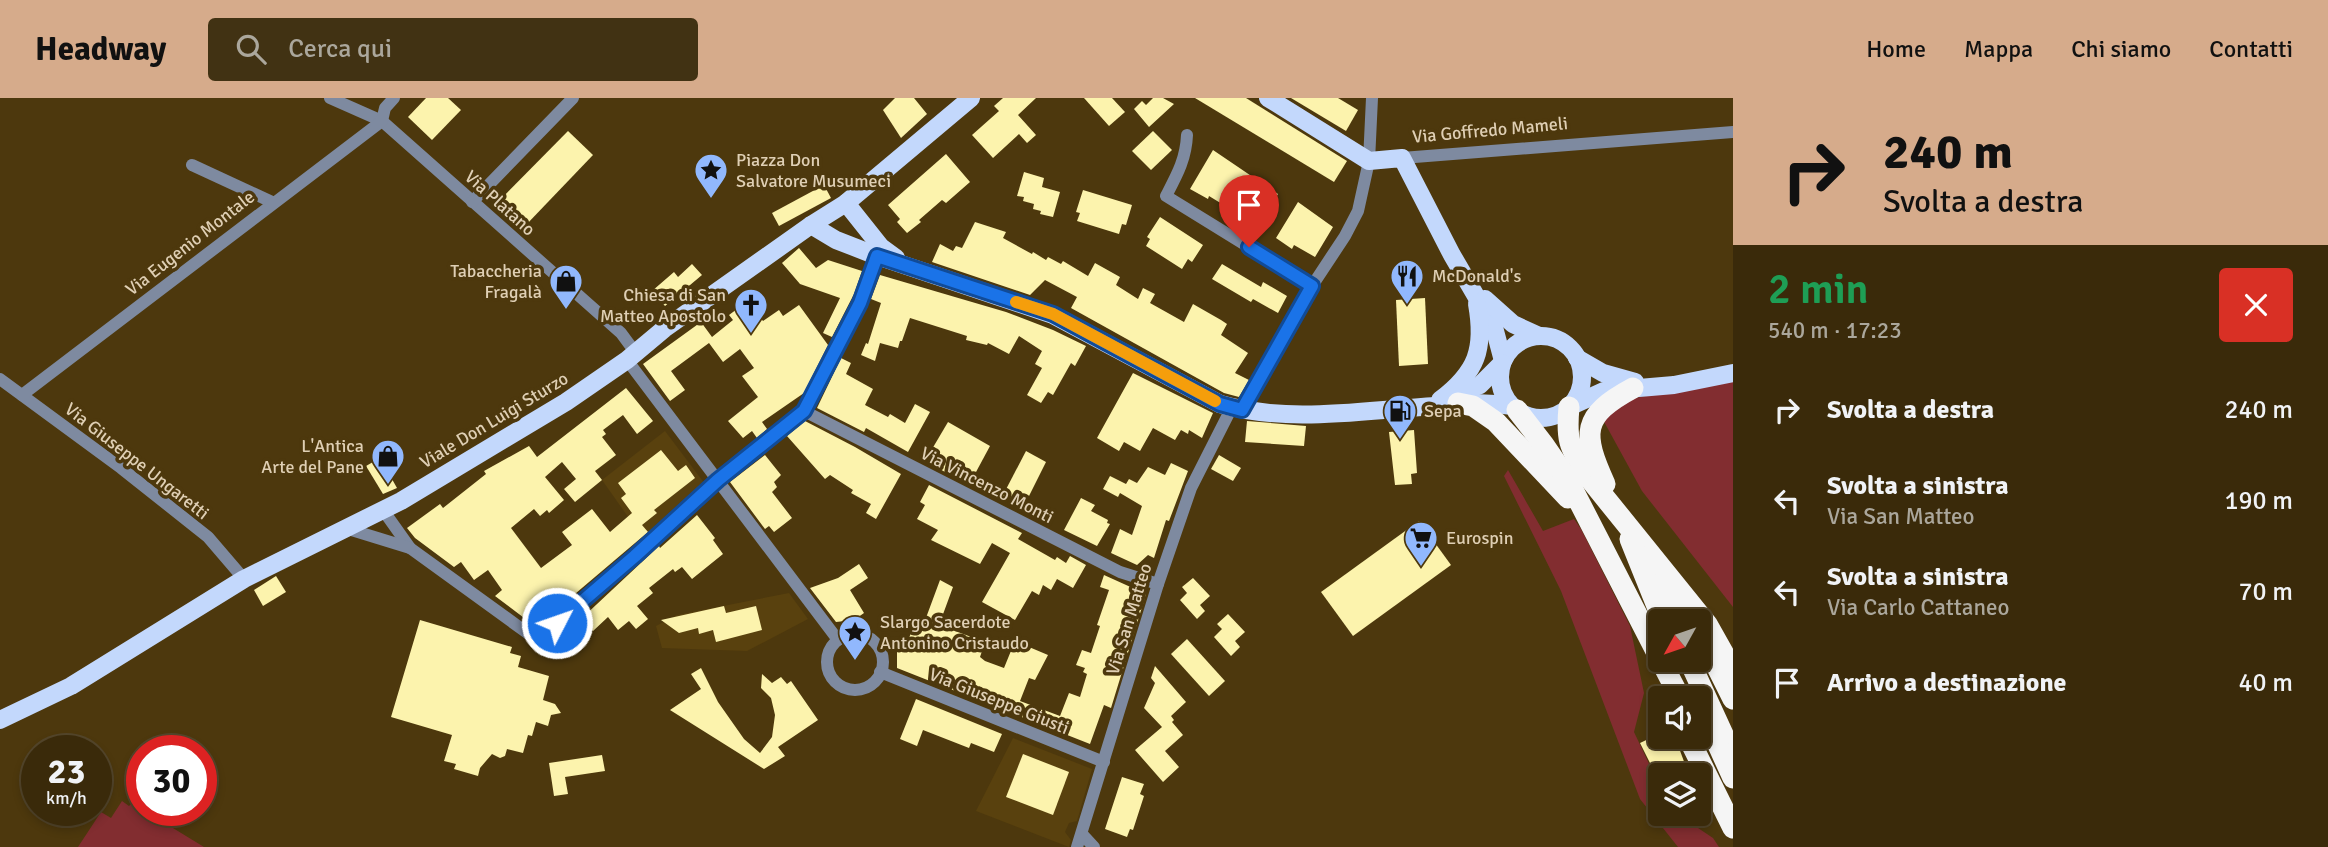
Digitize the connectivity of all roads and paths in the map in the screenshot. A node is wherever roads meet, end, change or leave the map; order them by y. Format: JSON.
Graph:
{"nodes":[{"id":1,"x":330,"y":98,"type":"edge"},
{"id":2,"x":394,"y":98,"type":"edge"},
{"id":3,"x":573,"y":98,"type":"edge"},
{"id":4,"x":971,"y":98,"type":"edge"},
{"id":5,"x":1268,"y":98,"type":"edge"},
{"id":6,"x":1372,"y":98,"type":"edge"},
{"id":7,"x":382,"y":121,"type":"junction"},
{"id":8,"x":1733,"y":132,"type":"edge"},
{"id":9,"x":1187,"y":135,"type":"dead end"},
{"id":10,"x":1402,"y":158,"type":"junction"},
{"id":11,"x":1369,"y":160,"type":"junction"},
{"id":12,"x":192,"y":165,"type":"dead end"},
{"id":13,"x":272,"y":202,"type":"junction"},
{"id":14,"x":472,"y":202,"type":"junction"},
{"id":15,"x":846,"y":203,"type":"junction"},
{"id":16,"x":811,"y":225,"type":"junction"},
{"id":17,"x":877,"y":256,"type":"junction"},
{"id":18,"x":901,"y":262,"type":"junction"},
{"id":19,"x":1312,"y":286,"type":"junction"},
{"id":20,"x":1471,"y":286,"type":"junction"},
{"id":21,"x":1540,"y":336,"type":"junction"},
{"id":22,"x":631,"y":356,"type":"junction"},
{"id":23,"x":1577,"y":358,"type":"junction"},
{"id":24,"x":1503,"y":362,"type":"junction"},
{"id":25,"x":1733,"y":373,"type":"edge"},
{"id":26,"x":0,"y":379,"type":"edge"},
{"id":27,"x":1674,"y":385,"type":"junction"},
{"id":28,"x":1633,"y":388,"type":"junction"},
{"id":29,"x":22,"y":395,"type":"junction"},
{"id":30,"x":1449,"y":402,"type":"junction"},
{"id":31,"x":1570,"y":407,"type":"junction"},
{"id":32,"x":1237,"y":408,"type":"junction"},
{"id":33,"x":1514,"y":408,"type":"junction"},
{"id":34,"x":804,"y":411,"type":"junction"},
{"id":35,"x":718,"y":480,"type":"junction"},
{"id":36,"x":383,"y":510,"type":"junction"},
{"id":37,"x":1620,"y":515,"type":"junction"},
{"id":38,"x":345,"y":528,"type":"junction"},
{"id":39,"x":1594,"y":530,"type":"junction"},
{"id":40,"x":410,"y":548,"type":"junction"},
{"id":41,"x":244,"y":579,"type":"junction"},
{"id":42,"x":1660,"y":580,"type":"junction"},
{"id":43,"x":1158,"y":584,"type":"junction"},
{"id":44,"x":1657,"y":609,"type":"edge"},
{"id":45,"x":1667,"y":609,"type":"edge"},
{"id":46,"x":1676,"y":609,"type":"edge"},
{"id":47,"x":1682,"y":609,"type":"edge"},
{"id":48,"x":1648,"y":618,"type":"edge"},
{"id":49,"x":838,"y":640,"type":"junction"},
{"id":50,"x":1733,"y":646,"type":"edge"},
{"id":51,"x":1712,"y":658,"type":"edge"},
{"id":52,"x":1733,"y":670,"type":"edge"},
{"id":53,"x":880,"y":672,"type":"junction"},
{"id":54,"x":1694,"y":672,"type":"edge"},
{"id":55,"x":1708,"y":672,"type":"edge"},
{"id":56,"x":1733,"y":699,"type":"edge"},
{"id":57,"x":0,"y":720,"type":"edge"},
{"id":58,"x":1733,"y":726,"type":"edge"},
{"id":59,"x":1711,"y":731,"type":"edge"},
{"id":60,"x":1694,"y":749,"type":"edge"},
{"id":61,"x":1704,"y":749,"type":"edge"},
{"id":62,"x":1733,"y":756,"type":"edge"},
{"id":63,"x":1104,"y":762,"type":"junction"},
{"id":64,"x":1733,"y":778,"type":"edge"},
{"id":65,"x":1711,"y":797,"type":"edge"},
{"id":66,"x":1733,"y":827,"type":"edge"},
{"id":67,"x":1082,"y":834,"type":"junction"},
{"id":68,"x":1077,"y":847,"type":"edge"},
{"id":69,"x":1094,"y":847,"type":"edge"}],
"edges":[{"from":1,"to":7,"type":"street","name":"Via Platano"},
{"from":2,"to":7,"type":"street"},
{"from":3,"to":14,"type":"street"},
{"from":4,"to":15,"type":"main road","name":"Viale Don Luigi Sturzo"},
{"from":5,"to":11,"type":"main road"},
{"from":6,"to":11,"type":"street","name":"Via San Matteo"},
{"from":7,"to":13,"type":"street","name":"Via Eugenio Montale"},
{"from":7,"to":14,"type":"street","name":"Via Platano"},
{"from":8,"to":10,"type":"street","name":"Via Goffredo Mameli"},
{"from":9,"to":19,"type":"street"},
{"from":10,"to":11,"type":"main road","name":"Via Goffredo Mameli"},
{"from":10,"to":20,"type":"main road"},
{"from":11,"to":19,"type":"street","name":"Via San Matteo"},
{"from":12,"to":13,"type":"street"},
{"from":13,"to":29,"type":"street","name":"Via Eugenio Montale"},
{"from":14,"to":22,"type":"street","name":"Via Platano"},
{"from":15,"to":16,"type":"main road","name":"Viale Don Luigi Sturzo"},
{"from":15,"to":18,"type":"main road"},
{"from":16,"to":17,"type":"main road"},
{"from":16,"to":22,"type":"main road","name":"Viale Don Luigi Sturzo"},
{"from":17,"to":18,"type":"main road"},
{"from":17,"to":34,"type":"street"},
{"from":18,"to":32,"type":"main road"},
{"from":19,"to":32,"type":"street","name":"Via San Matteo"},
{"from":20,"to":21,"type":"main road"},
{"from":20,"to":24,"type":"main road"},
{"from":20,"to":30,"type":"main road"},
{"from":21,"to":23,"type":"main road"},
{"from":21,"to":24,"type":"main road"},
{"from":22,"to":35,"type":"street"},
{"from":22,"to":36,"type":"main road","name":"Viale Don Luigi Sturzo"},
{"from":23,"to":27,"type":"main road"},
{"from":23,"to":31,"type":"main road"},
{"from":24,"to":30,"type":"main road"},
{"from":24,"to":33,"type":"main road"},
{"from":25,"to":27,"type":"main road"},
{"from":26,"to":29,"type":"street","name":"Via Giuseppe Ungaretti"},
{"from":27,"to":28,"type":"main road"},
{"from":28,"to":31,"type":"main road"},
{"from":28,"to":37,"type":"highway"},
{"from":29,"to":41,"type":"street","name":"Via Giuseppe Ungaretti"},
{"from":30,"to":32,"type":"main road"},
{"from":30,"to":33,"type":"main road"},
{"from":30,"to":39,"type":"highway"},
{"from":31,"to":33,"type":"main road"},
{"from":31,"to":37,"type":"highway"},
{"from":32,"to":43,"type":"street","name":"Via San Matteo"},
{"from":33,"to":39,"type":"highway"},
{"from":34,"to":35,"type":"street"},
{"from":34,"to":43,"type":"street","name":"Via Vincenzo Monti"},
{"from":35,"to":40,"type":"street"},
{"from":35,"to":49,"type":"street"},
{"from":36,"to":38,"type":"main road","name":"Viale Don Luigi Sturzo"},
{"from":36,"to":40,"type":"street"},
{"from":37,"to":42,"type":"highway"},
{"from":38,"to":40,"type":"street"},
{"from":38,"to":41,"type":"main road","name":"Viale Don Luigi Sturzo"},
{"from":39,"to":48,"type":"highway"},
{"from":41,"to":57,"type":"main road","name":"Viale Don Luigi Sturzo"},
{"from":42,"to":44,"type":"highway"},
{"from":42,"to":45,"type":"highway"},
{"from":42,"to":46,"type":"highway"},
{"from":42,"to":47,"type":"highway"},
{"from":42,"to":50,"type":"highway"},
{"from":42,"to":52,"type":"highway"},
{"from":43,"to":63,"type":"street","name":"Via San Matteo"},
{"from":49,"to":53,"type":"street"},
{"from":49,"to":53,"type":"street"},
{"from":51,"to":56,"type":"highway"},
{"from":53,"to":63,"type":"street","name":"Via Giuseppe Giusti"},
{"from":54,"to":62,"type":"highway"},
{"from":55,"to":58,"type":"highway"},
{"from":59,"to":64,"type":"highway"},
{"from":60,"to":66,"type":"highway"},
{"from":61,"to":66,"type":"highway"},
{"from":63,"to":67,"type":"street","name":"Via San Matteo"},
{"from":65,"to":66,"type":"highway"},
{"from":67,"to":68,"type":"street","name":"Via San Matteo"},
{"from":67,"to":69,"type":"street"}]}
